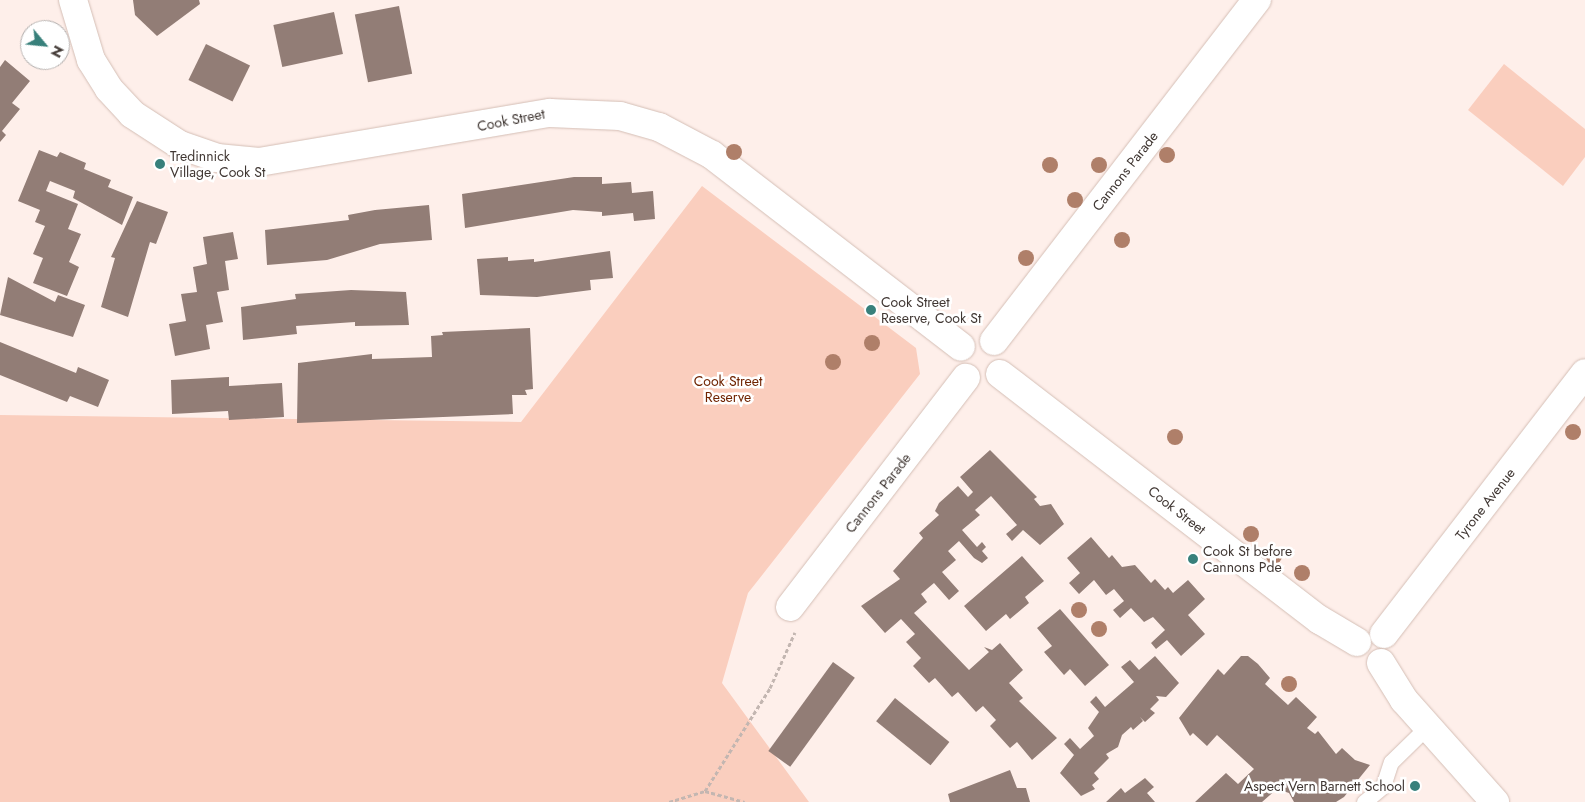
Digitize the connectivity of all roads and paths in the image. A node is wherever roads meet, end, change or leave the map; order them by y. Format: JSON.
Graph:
{"nodes":[{"id":1,"x":73,"y":0,"type":"edge"},
{"id":2,"x":1256,"y":0,"type":"edge"},
{"id":3,"x":994,"y":341,"type":"junction"},
{"id":4,"x":961,"y":347,"type":"junction"},
{"id":5,"x":1585,"y":373,"type":"edge"},
{"id":6,"x":1000,"y":374,"type":"junction"},
{"id":7,"x":966,"y":378,"type":"junction"},
{"id":8,"x":790,"y":608,"type":"joint"},
{"id":9,"x":1384,"y":634,"type":"junction"},
{"id":10,"x":1357,"y":642,"type":"junction"},
{"id":11,"x":1381,"y":663,"type":"junction"},
{"id":12,"x":1428,"y":726,"type":"junction"},
{"id":13,"x":705,"y":791,"type":"junction"},
{"id":14,"x":669,"y":802,"type":"edge"},
{"id":15,"x":745,"y":802,"type":"edge"},
{"id":16,"x":1364,"y":802,"type":"edge"},
{"id":17,"x":1495,"y":802,"type":"edge"}],
"edges":[{"from":1,"to":4,"type":"street","name":"Cook Street"},
{"from":2,"to":3,"type":"street","name":"Cannons Parade"},
{"from":3,"to":4,"type":"street"},
{"from":3,"to":6,"type":"street"},
{"from":4,"to":7,"type":"street"},
{"from":5,"to":9,"type":"street","name":"Tyrone Avenue"},
{"from":6,"to":7,"type":"street"},
{"from":6,"to":10,"type":"street","name":"Cook Street"},
{"from":7,"to":8,"type":"street","name":"Cannons Parade"},
{"from":8,"to":13,"type":"path"},
{"from":9,"to":10,"type":"street"},
{"from":9,"to":11,"type":"street"},
{"from":10,"to":11,"type":"street"},
{"from":11,"to":12,"type":"street"},
{"from":12,"to":16,"type":"lane"},
{"from":12,"to":17,"type":"street"},
{"from":13,"to":14,"type":"path"},
{"from":13,"to":15,"type":"path"}]}
